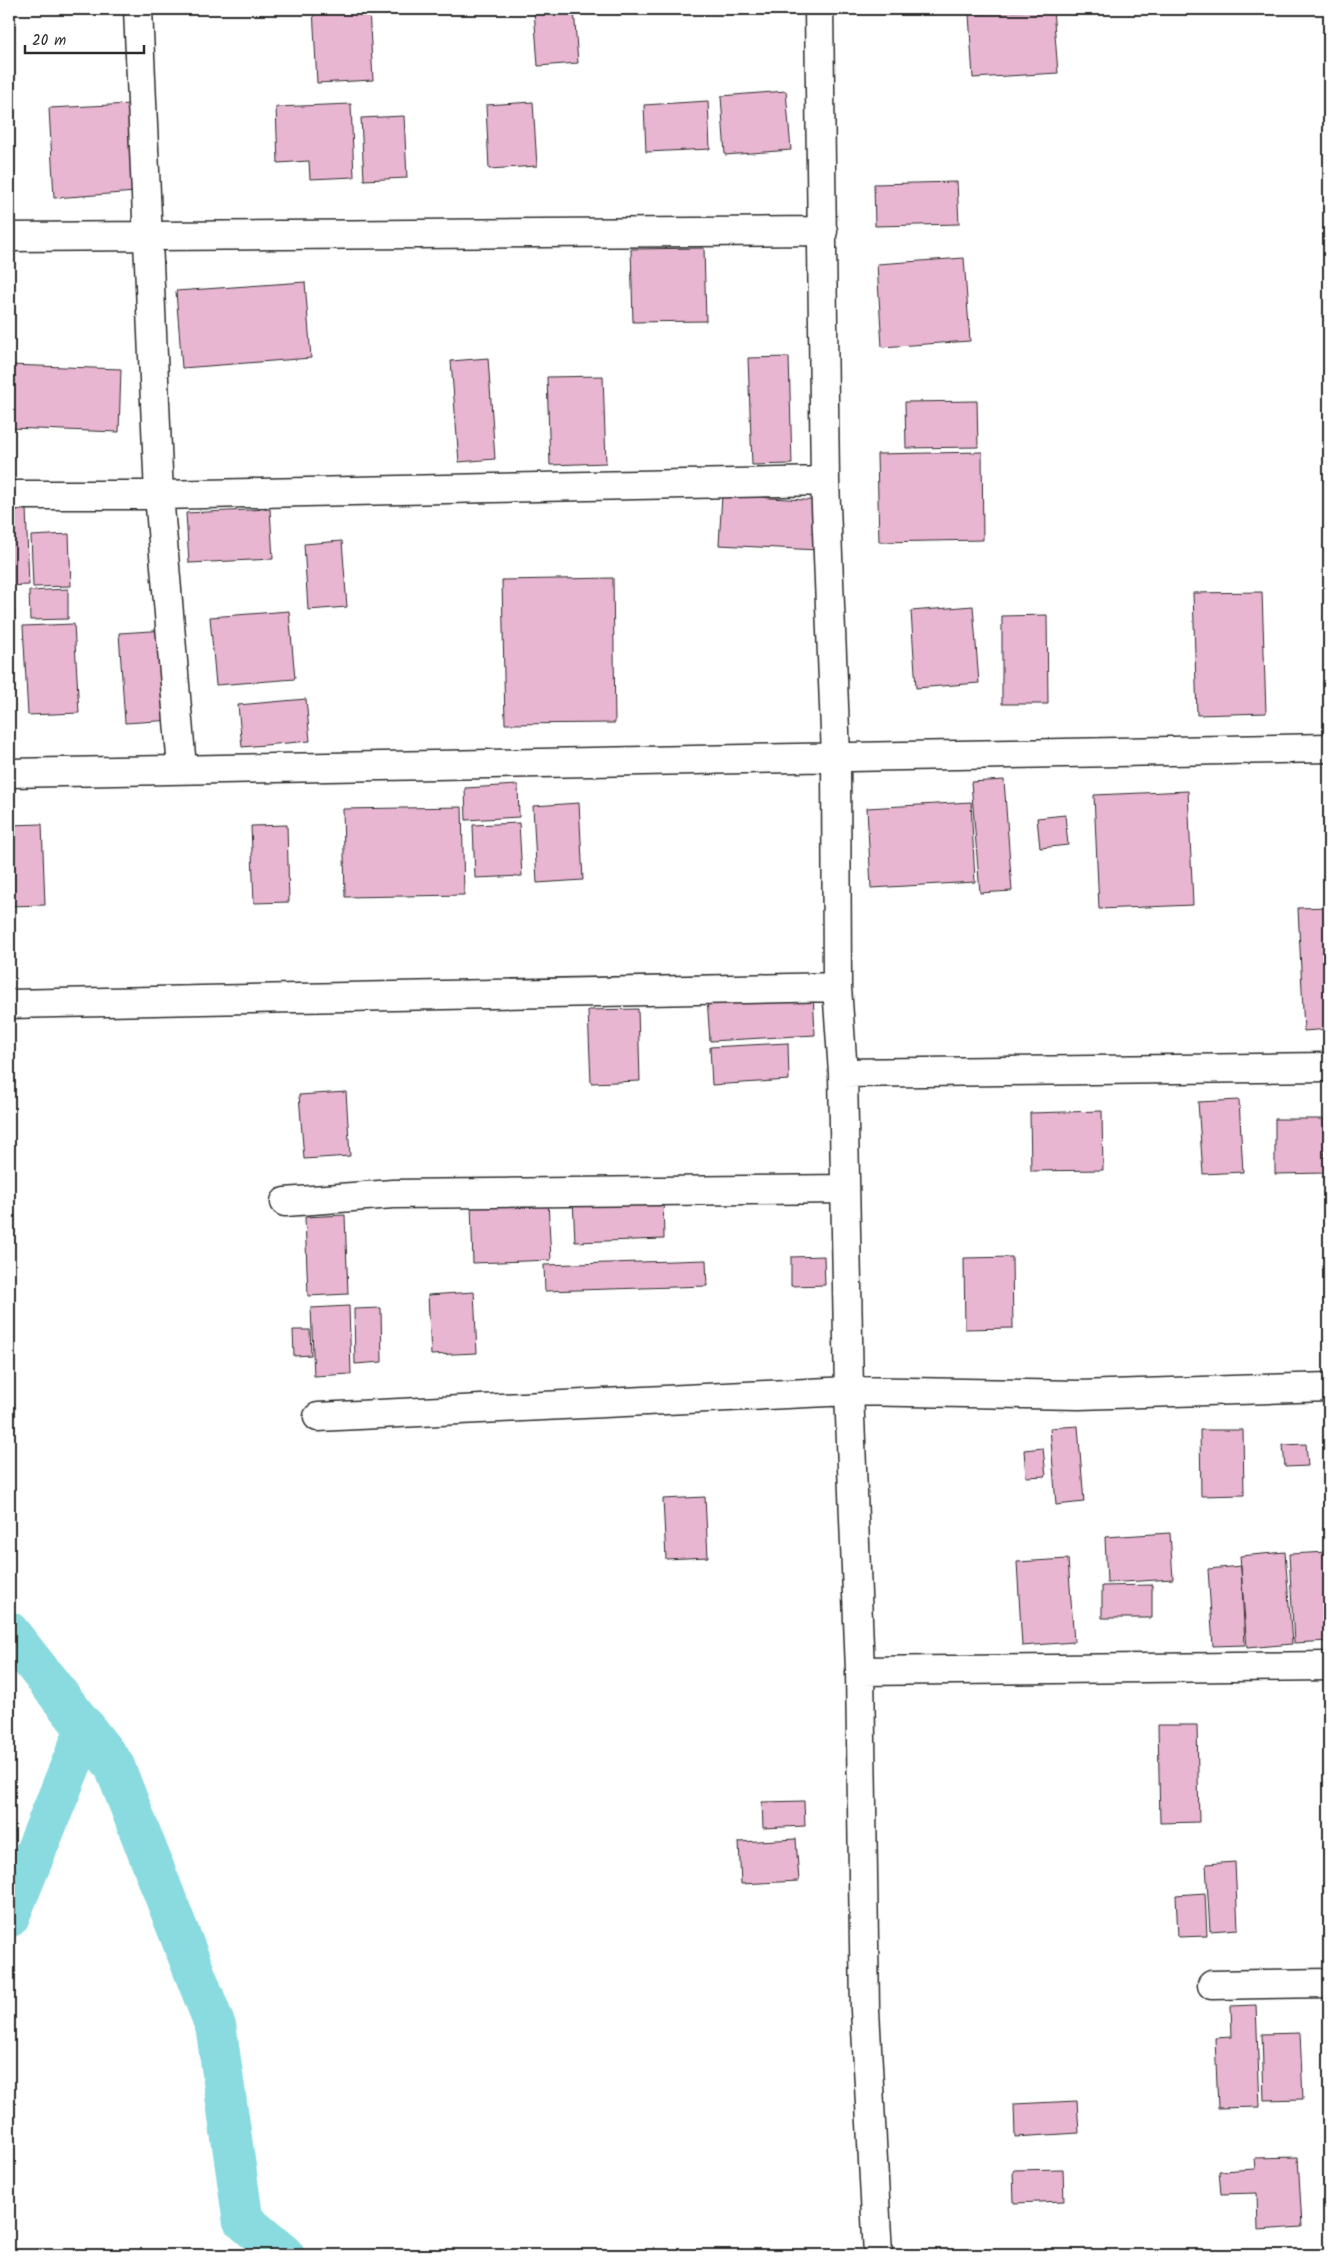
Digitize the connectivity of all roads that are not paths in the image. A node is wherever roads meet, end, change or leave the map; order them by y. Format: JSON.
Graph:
{"nodes":[{"id":1,"x":138,"y":9,"type":"edge"},
{"id":2,"x":819,"y":9,"type":"edge"},
{"id":3,"x":823,"y":230,"type":"junction"},
{"id":4,"x":147,"y":236,"type":"junction"},
{"id":5,"x":9,"y":237,"type":"edge"},
{"id":6,"x":825,"y":482,"type":"junction"},
{"id":7,"x":9,"y":495,"type":"edge"},
{"id":8,"x":160,"y":495,"type":"junction"},
{"id":9,"x":1329,"y":748,"type":"edge"},
{"id":10,"x":836,"y":756,"type":"junction"},
{"id":11,"x":182,"y":768,"type":"junction"},
{"id":12,"x":9,"y":773,"type":"edge"},
{"id":13,"x":837,"y":987,"type":"junction"},
{"id":14,"x":9,"y":1004,"type":"edge"},
{"id":15,"x":1329,"y":1067,"type":"edge"},
{"id":16,"x":843,"y":1073,"type":"junction"},
{"id":17,"x":844,"y":1189,"type":"junction"},
{"id":18,"x":286,"y":1202,"type":"dead end"},
{"id":19,"x":1329,"y":1387,"type":"edge"},
{"id":20,"x":849,"y":1392,"type":"junction"},
{"id":21,"x":318,"y":1417,"type":"dead end"},
{"id":22,"x":1329,"y":1666,"type":"edge"},
{"id":23,"x":860,"y":1672,"type":"junction"},
{"id":24,"x":1329,"y":1983,"type":"edge"},
{"id":25,"x":1212,"y":1985,"type":"dead end"},
{"id":26,"x":878,"y":2255,"type":"edge"}],
"edges":[{"from":1,"to":4,"type":"street"},
{"from":2,"to":3,"type":"street"},
{"from":3,"to":4,"type":"street"},
{"from":3,"to":6,"type":"street"},
{"from":4,"to":5,"type":"street"},
{"from":4,"to":8,"type":"street"},
{"from":6,"to":8,"type":"street"},
{"from":6,"to":10,"type":"street"},
{"from":7,"to":8,"type":"street"},
{"from":8,"to":11,"type":"street"},
{"from":9,"to":10,"type":"street"},
{"from":10,"to":11,"type":"street"},
{"from":10,"to":13,"type":"street"},
{"from":11,"to":12,"type":"street"},
{"from":13,"to":14,"type":"street"},
{"from":13,"to":16,"type":"street"},
{"from":15,"to":16,"type":"street"},
{"from":16,"to":17,"type":"street"},
{"from":17,"to":18,"type":"street"},
{"from":17,"to":20,"type":"street"},
{"from":19,"to":20,"type":"street"},
{"from":20,"to":21,"type":"street"},
{"from":20,"to":23,"type":"street"},
{"from":22,"to":23,"type":"street"},
{"from":23,"to":26,"type":"street"},
{"from":24,"to":25,"type":"street"}]}
